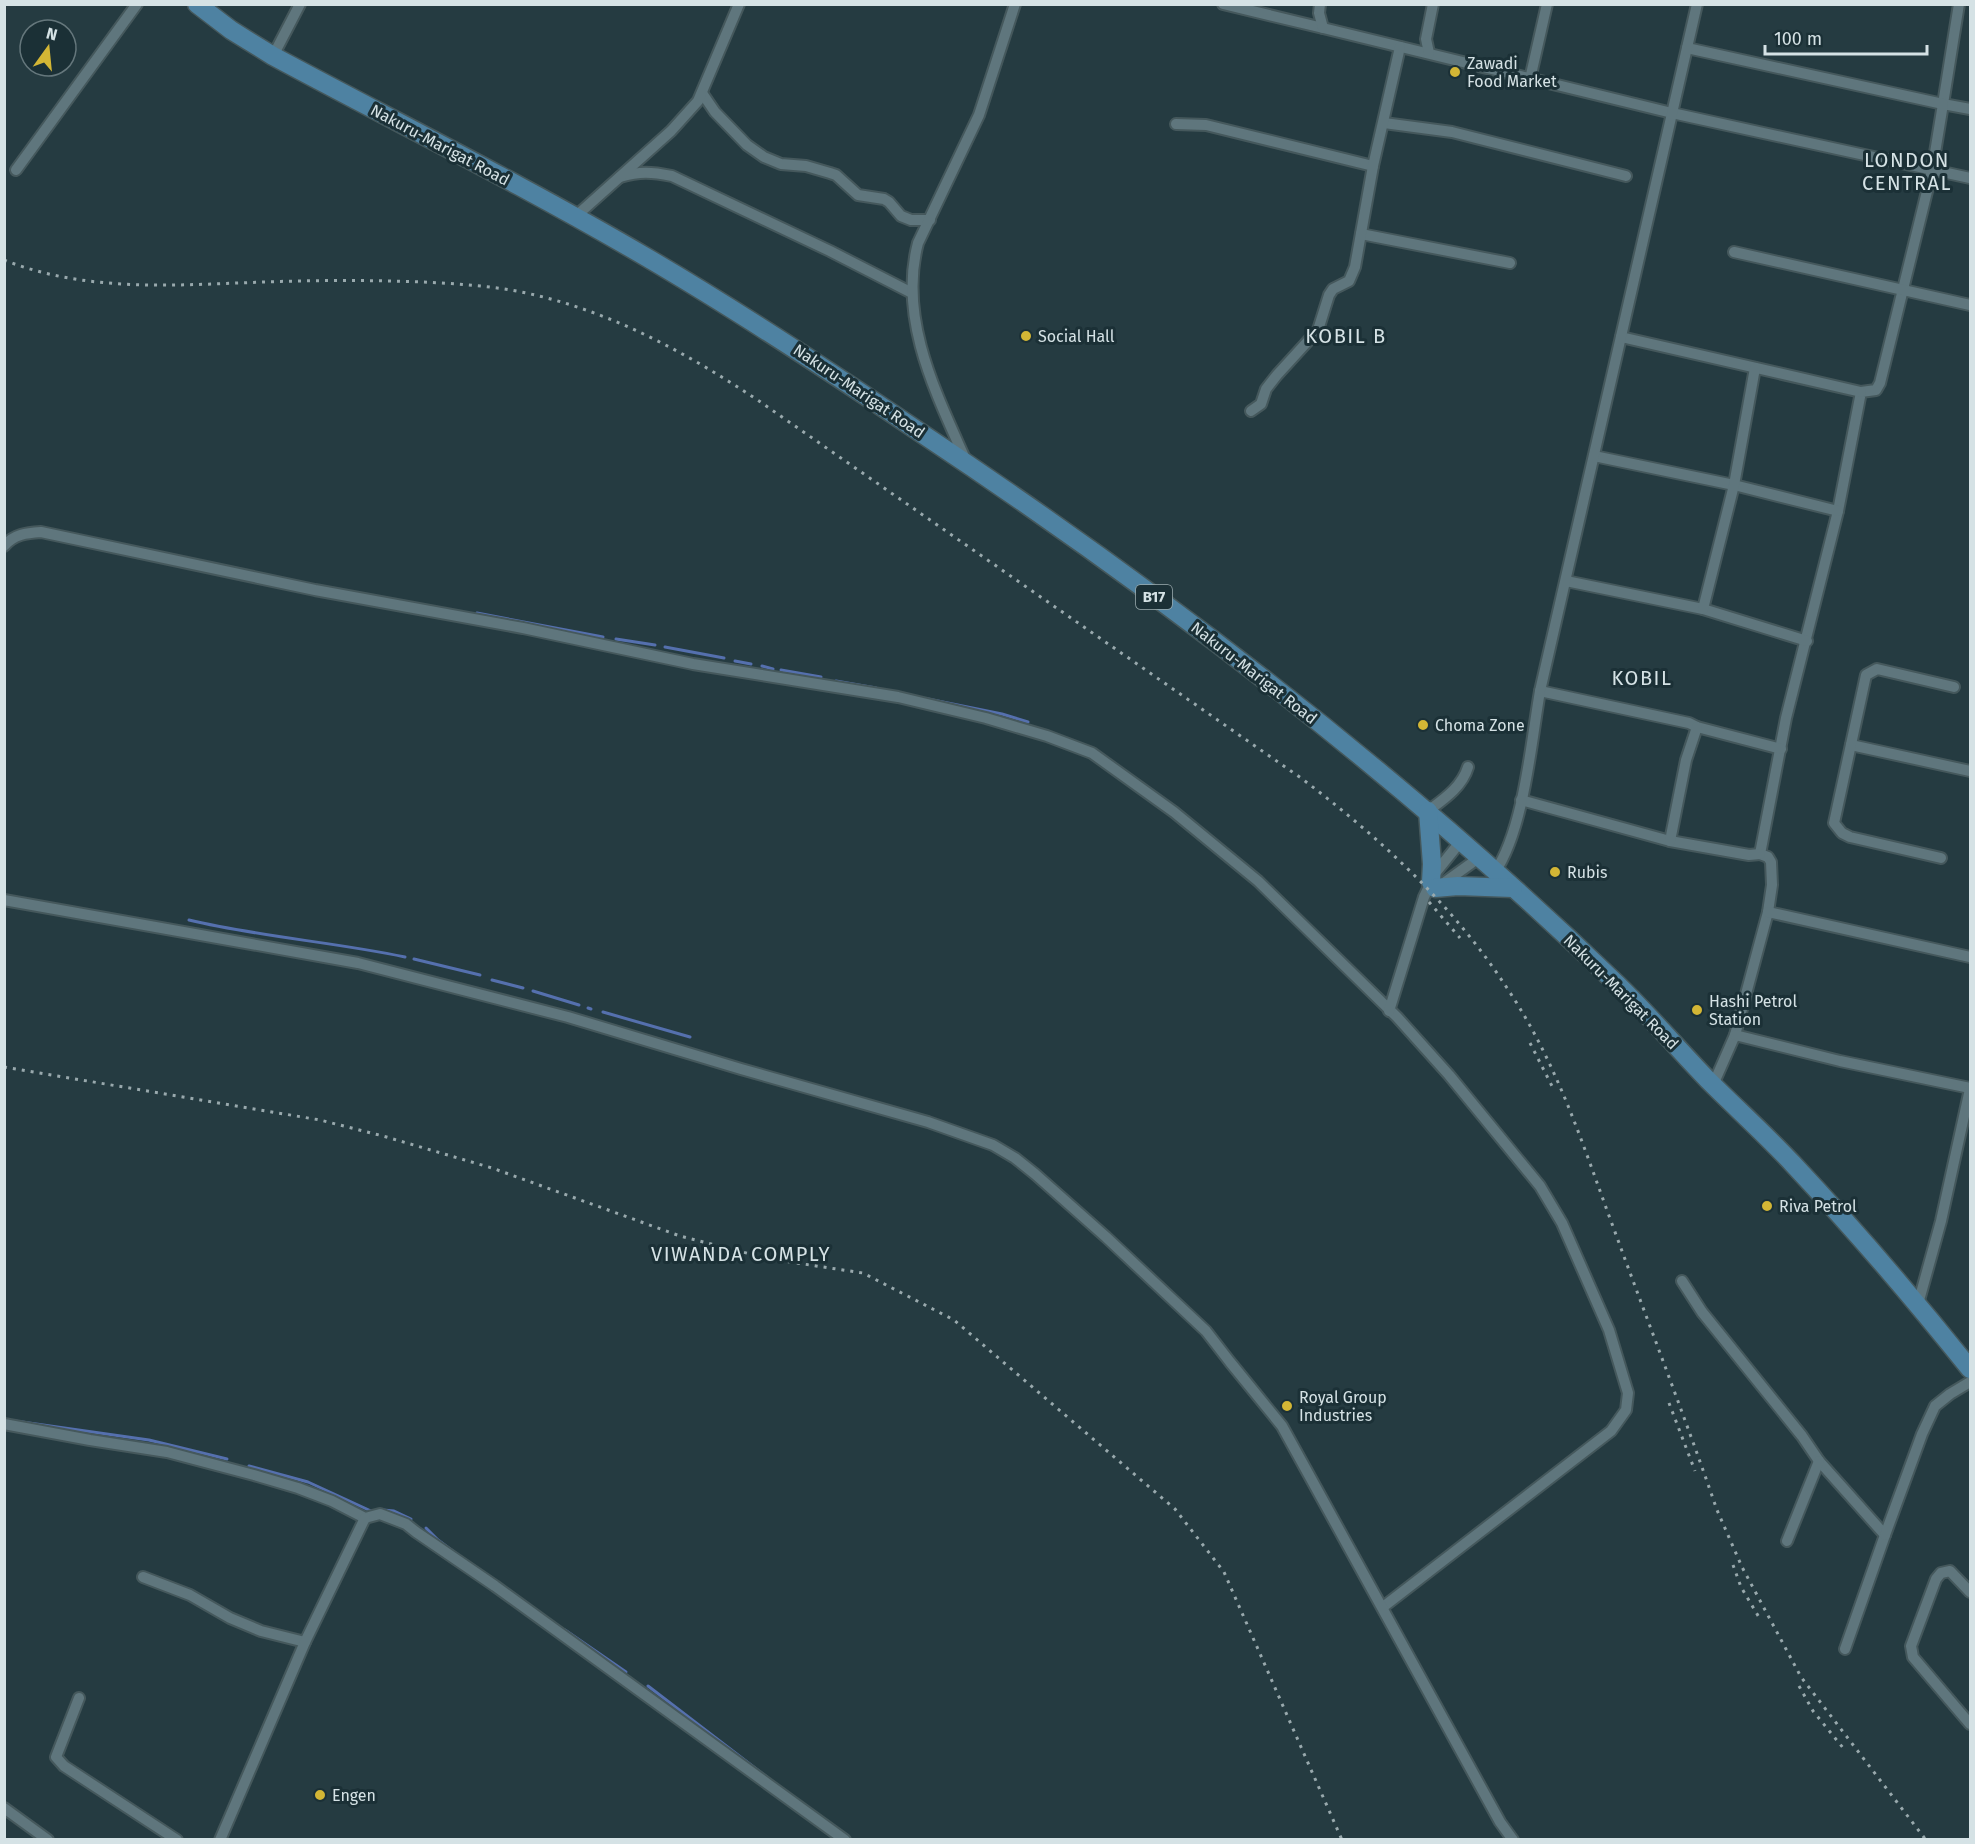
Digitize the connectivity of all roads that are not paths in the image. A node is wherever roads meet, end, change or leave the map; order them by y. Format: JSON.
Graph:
{"nodes":[{"id":1,"x":137,"y":4,"type":"edge"},
{"id":2,"x":197,"y":4,"type":"edge"},
{"id":3,"x":300,"y":4,"type":"edge"},
{"id":4,"x":739,"y":4,"type":"edge"},
{"id":5,"x":1015,"y":4,"type":"edge"},
{"id":6,"x":1223,"y":4,"type":"edge"},
{"id":7,"x":1320,"y":4,"type":"edge"},
{"id":8,"x":1433,"y":4,"type":"edge"},
{"id":9,"x":1547,"y":4,"type":"edge"},
{"id":10,"x":1697,"y":4,"type":"edge"},
{"id":11,"x":1959,"y":4,"type":"edge"},
{"id":12,"x":1323,"y":28,"type":"junction"},
{"id":13,"x":1400,"y":47,"type":"junction"},
{"id":14,"x":1687,"y":48,"type":"junction"},
{"id":15,"x":1429,"y":53,"type":"junction"},
{"id":16,"x":273,"y":56,"type":"junction"},
{"id":17,"x":1530,"y":79,"type":"junction"},
{"id":18,"x":702,"y":93,"type":"junction"},
{"id":19,"x":1943,"y":104,"type":"junction"},
{"id":20,"x":1971,"y":109,"type":"edge"},
{"id":21,"x":1672,"y":113,"type":"junction"},
{"id":22,"x":1383,"y":123,"type":"junction"},
{"id":23,"x":1176,"y":124,"type":"dead end"},
{"id":24,"x":1373,"y":166,"type":"junction"},
{"id":25,"x":16,"y":170,"type":"dead end"},
{"id":26,"x":1932,"y":171,"type":"junction"},
{"id":27,"x":1626,"y":176,"type":"dead end"},
{"id":28,"x":620,"y":177,"type":"junction"},
{"id":29,"x":1971,"y":178,"type":"edge"},
{"id":30,"x":575,"y":217,"type":"junction"},
{"id":31,"x":930,"y":220,"type":"junction"},
{"id":32,"x":1361,"y":234,"type":"junction"},
{"id":33,"x":1734,"y":252,"type":"dead end"},
{"id":34,"x":1510,"y":263,"type":"dead end"},
{"id":35,"x":1902,"y":290,"type":"junction"},
{"id":36,"x":912,"y":293,"type":"junction"},
{"id":37,"x":1971,"y":305,"type":"edge"},
{"id":38,"x":1621,"y":338,"type":"junction"},
{"id":39,"x":1755,"y":368,"type":"junction"},
{"id":40,"x":1861,"y":392,"type":"junction"},
{"id":41,"x":1251,"y":411,"type":"dead end"},
{"id":42,"x":1594,"y":456,"type":"junction"},
{"id":43,"x":967,"y":463,"type":"junction"},
{"id":44,"x":1734,"y":485,"type":"junction"},
{"id":45,"x":1838,"y":512,"type":"junction"},
{"id":46,"x":4,"y":546,"type":"edge"},
{"id":47,"x":1566,"y":581,"type":"junction"},
{"id":48,"x":1702,"y":609,"type":"junction"},
{"id":49,"x":1807,"y":641,"type":"junction"},
{"id":50,"x":1954,"y":687,"type":"dead end"},
{"id":51,"x":1540,"y":691,"type":"junction"},
{"id":52,"x":1697,"y":727,"type":"junction"},
{"id":53,"x":1851,"y":745,"type":"junction"},
{"id":54,"x":1781,"y":749,"type":"junction"},
{"id":55,"x":1468,"y":768,"type":"dead end"},
{"id":56,"x":1971,"y":771,"type":"edge"},
{"id":57,"x":1521,"y":800,"type":"junction"},
{"id":58,"x":1428,"y":812,"type":"junction"},
{"id":59,"x":1461,"y":841,"type":"junction"},
{"id":60,"x":1670,"y":841,"type":"junction"},
{"id":61,"x":1760,"y":854,"type":"junction"},
{"id":62,"x":1480,"y":857,"type":"junction"},
{"id":63,"x":1941,"y":858,"type":"dead end"},
{"id":64,"x":1495,"y":872,"type":"junction"},
{"id":65,"x":1431,"y":887,"type":"junction"},
{"id":66,"x":1513,"y":888,"type":"junction"},
{"id":67,"x":4,"y":900,"type":"edge"},
{"id":68,"x":1768,"y":912,"type":"junction"},
{"id":69,"x":1971,"y":957,"type":"edge"},
{"id":70,"x":1389,"y":1011,"type":"junction"},
{"id":71,"x":1735,"y":1035,"type":"junction"},
{"id":72,"x":1713,"y":1084,"type":"junction"},
{"id":73,"x":1971,"y":1089,"type":"edge"},
{"id":74,"x":1682,"y":1281,"type":"dead end"},
{"id":75,"x":1918,"y":1304,"type":"junction"},
{"id":76,"x":1971,"y":1369,"type":"edge"},
{"id":77,"x":1971,"y":1382,"type":"edge"},
{"id":78,"x":4,"y":1424,"type":"edge"},
{"id":79,"x":1819,"y":1461,"type":"junction"},
{"id":80,"x":365,"y":1518,"type":"junction"},
{"id":81,"x":1885,"y":1535,"type":"junction"},
{"id":82,"x":1787,"y":1541,"type":"dead end"},
{"id":83,"x":143,"y":1577,"type":"dead end"},
{"id":84,"x":1971,"y":1592,"type":"edge"},
{"id":85,"x":1383,"y":1607,"type":"junction"},
{"id":86,"x":305,"y":1642,"type":"junction"},
{"id":87,"x":1845,"y":1649,"type":"dead end"},
{"id":88,"x":79,"y":1698,"type":"dead end"},
{"id":89,"x":1971,"y":1724,"type":"edge"},
{"id":90,"x":4,"y":1808,"type":"edge"},
{"id":91,"x":48,"y":1839,"type":"edge"},
{"id":92,"x":177,"y":1839,"type":"edge"},
{"id":93,"x":220,"y":1839,"type":"edge"},
{"id":94,"x":845,"y":1839,"type":"edge"},
{"id":95,"x":1513,"y":1839,"type":"edge"}],
"edges":[{"from":1,"to":25,"type":"street"},
{"from":2,"to":16,"type":"main road","name":"Nakuru-Marigat Road","number":"B17"},
{"from":3,"to":16,"type":"street"},
{"from":4,"to":18,"type":"street"},
{"from":5,"to":31,"type":"street"},
{"from":6,"to":12,"type":"street"},
{"from":7,"to":12,"type":"street"},
{"from":8,"to":15,"type":"street"},
{"from":9,"to":17,"type":"street"},
{"from":10,"to":14,"type":"street"},
{"from":11,"to":19,"type":"street"},
{"from":12,"to":13,"type":"street"},
{"from":13,"to":15,"type":"street"},
{"from":13,"to":22,"type":"street"},
{"from":14,"to":19,"type":"street"},
{"from":14,"to":21,"type":"street"},
{"from":15,"to":17,"type":"street"},
{"from":16,"to":30,"type":"main road","name":"Nakuru-Marigat Road","number":"B17"},
{"from":17,"to":21,"type":"street"},
{"from":18,"to":28,"type":"street"},
{"from":18,"to":31,"type":"street"},
{"from":19,"to":20,"type":"street"},
{"from":19,"to":26,"type":"street"},
{"from":21,"to":26,"type":"street"},
{"from":21,"to":38,"type":"street"},
{"from":22,"to":24,"type":"street"},
{"from":22,"to":27,"type":"street"},
{"from":23,"to":24,"type":"street"},
{"from":24,"to":32,"type":"street"},
{"from":26,"to":29,"type":"street"},
{"from":26,"to":35,"type":"street"},
{"from":28,"to":30,"type":"street"},
{"from":28,"to":36,"type":"street"},
{"from":30,"to":43,"type":"main road","name":"Nakuru-Marigat Road","number":"B17"},
{"from":31,"to":36,"type":"street"},
{"from":32,"to":34,"type":"street"},
{"from":32,"to":41,"type":"street"},
{"from":33,"to":35,"type":"street"},
{"from":35,"to":37,"type":"street"},
{"from":35,"to":40,"type":"street"},
{"from":36,"to":43,"type":"street"},
{"from":38,"to":39,"type":"street"},
{"from":38,"to":42,"type":"street"},
{"from":39,"to":40,"type":"street"},
{"from":39,"to":44,"type":"street"},
{"from":40,"to":45,"type":"street"},
{"from":42,"to":44,"type":"street"},
{"from":42,"to":47,"type":"street"},
{"from":43,"to":58,"type":"main road","name":"Nakuru-Marigat Road","number":"B17"},
{"from":44,"to":45,"type":"street"},
{"from":44,"to":48,"type":"street"},
{"from":45,"to":49,"type":"street"},
{"from":46,"to":70,"type":"street"},
{"from":47,"to":48,"type":"street"},
{"from":47,"to":51,"type":"street"},
{"from":48,"to":49,"type":"street"},
{"from":49,"to":54,"type":"street"},
{"from":50,"to":53,"type":"street"},
{"from":51,"to":52,"type":"street"},
{"from":51,"to":57,"type":"street"},
{"from":52,"to":54,"type":"street"},
{"from":52,"to":60,"type":"street"},
{"from":53,"to":56,"type":"street"},
{"from":53,"to":63,"type":"street"},
{"from":54,"to":61,"type":"street"},
{"from":55,"to":58,"type":"street"},
{"from":57,"to":60,"type":"street"},
{"from":57,"to":64,"type":"street"},
{"from":58,"to":59,"type":"main road","name":"Nakuru-Marigat Road","number":"B17"},
{"from":58,"to":65,"type":"main road"},
{"from":59,"to":62,"type":"main road","name":"Nakuru-Marigat Road","number":"B17"},
{"from":59,"to":65,"type":"street"},
{"from":60,"to":61,"type":"street"},
{"from":61,"to":68,"type":"street"},
{"from":62,"to":64,"type":"main road","name":"Nakuru-Marigat Road","number":"B17"},
{"from":62,"to":65,"type":"street"},
{"from":64,"to":66,"type":"main road","name":"Nakuru-Marigat Road","number":"B17"},
{"from":65,"to":66,"type":"main road"},
{"from":65,"to":70,"type":"street"},
{"from":66,"to":72,"type":"main road","name":"Nakuru-Marigat Road","number":"B17"},
{"from":67,"to":85,"type":"street"},
{"from":68,"to":69,"type":"street"},
{"from":68,"to":71,"type":"street"},
{"from":70,"to":85,"type":"street"},
{"from":71,"to":72,"type":"street"},
{"from":71,"to":73,"type":"street"},
{"from":72,"to":75,"type":"main road","name":"Nakuru-Marigat Road","number":"B17"},
{"from":73,"to":75,"type":"street"},
{"from":74,"to":79,"type":"street"},
{"from":75,"to":76,"type":"main road","name":"Nakuru-Marigat Road","number":"B17"},
{"from":77,"to":81,"type":"street"},
{"from":78,"to":80,"type":"street"},
{"from":79,"to":81,"type":"street"},
{"from":79,"to":82,"type":"street"},
{"from":80,"to":86,"type":"street"},
{"from":80,"to":94,"type":"street"},
{"from":81,"to":87,"type":"street"},
{"from":83,"to":86,"type":"street"},
{"from":84,"to":89,"type":"street"},
{"from":85,"to":95,"type":"street"},
{"from":86,"to":93,"type":"street"},
{"from":88,"to":92,"type":"street"},
{"from":90,"to":91,"type":"street"}]}
